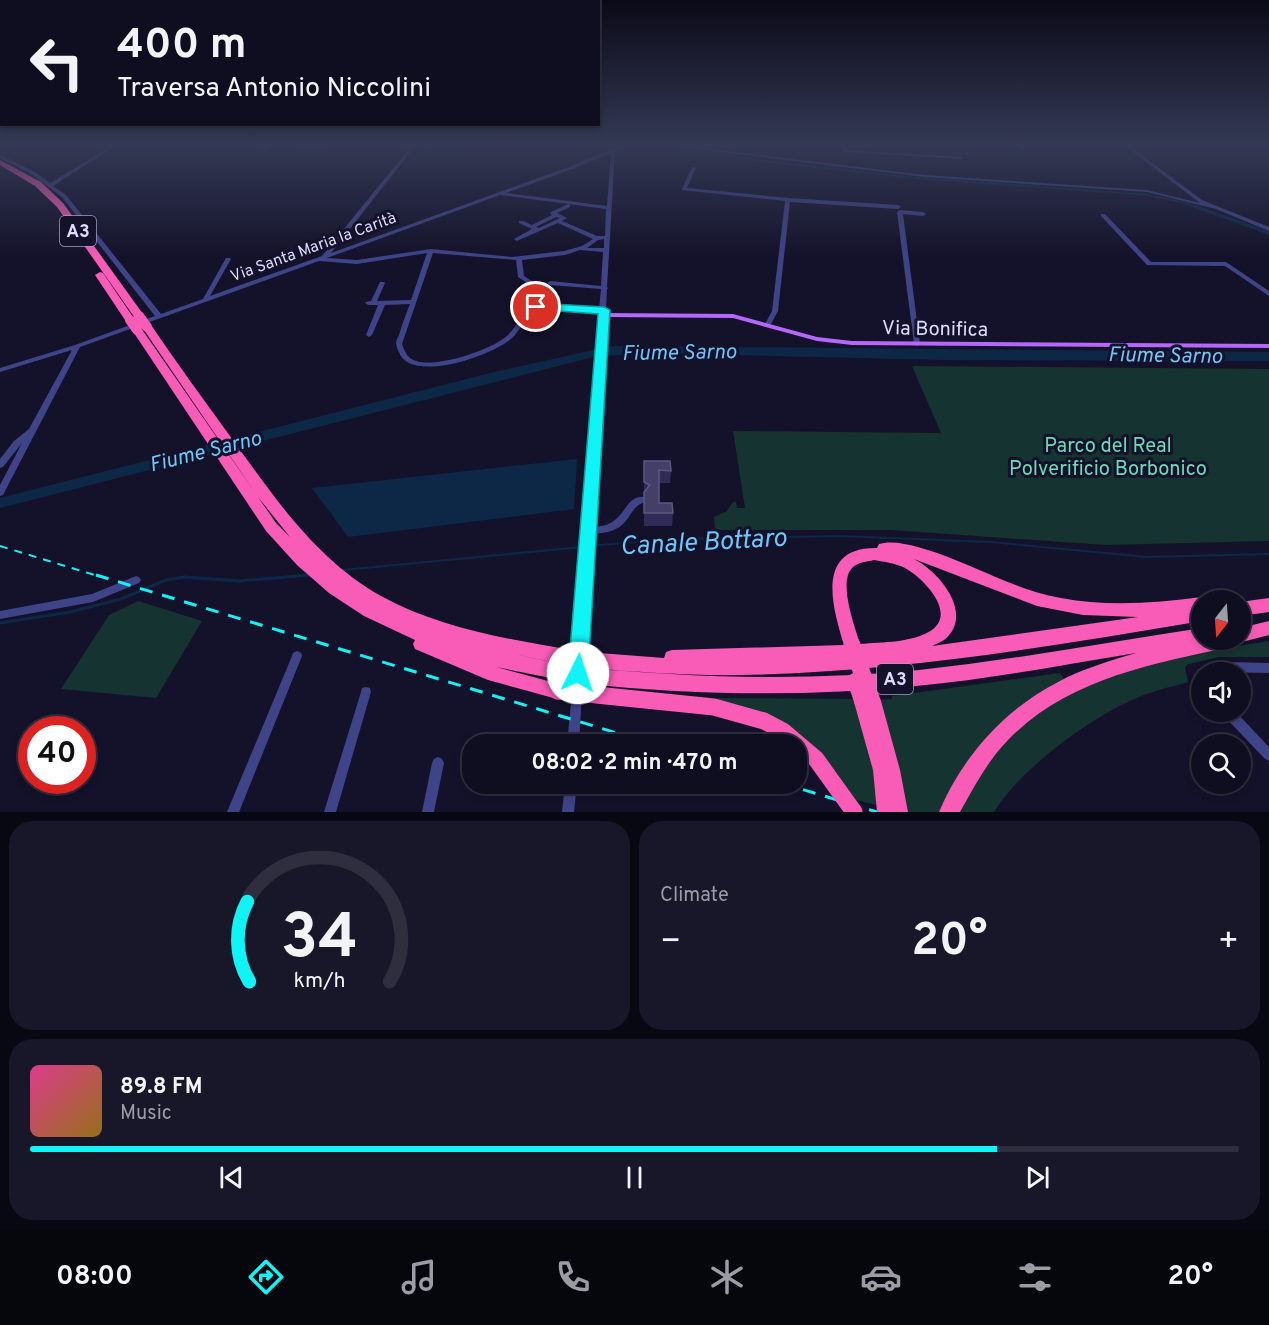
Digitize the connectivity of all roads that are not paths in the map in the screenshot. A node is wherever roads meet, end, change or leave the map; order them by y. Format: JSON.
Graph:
{"nodes":[{"id":1,"x":24,"y":183,"type":"edge"},
{"id":2,"x":36,"y":183,"type":"edge"},
{"id":3,"x":47,"y":183,"type":"edge"},
{"id":4,"x":54,"y":183,"type":"edge"},
{"id":5,"x":383,"y":183,"type":"edge"},
{"id":6,"x":528,"y":183,"type":"edge"},
{"id":7,"x":611,"y":183,"type":"edge"},
{"id":8,"x":687,"y":183,"type":"edge"},
{"id":9,"x":1033,"y":183,"type":"edge"},
{"id":10,"x":1175,"y":183,"type":"edge"},
{"id":11,"x":51,"y":185,"type":"junction"},
{"id":12,"x":499,"y":194,"type":"junction"},
{"id":13,"x":788,"y":200,"type":"junction"},
{"id":14,"x":568,"y":206,"type":"dead end"},
{"id":15,"x":898,"y":207,"type":"dead end"},
{"id":16,"x":609,"y":208,"type":"junction"},
{"id":17,"x":1215,"y":208,"type":"junction"},
{"id":18,"x":923,"y":214,"type":"dead end"},
{"id":19,"x":1103,"y":215,"type":"dead end"},
{"id":20,"x":557,"y":218,"type":"junction"},
{"id":21,"x":521,"y":222,"type":"dead end"},
{"id":22,"x":535,"y":228,"type":"junction"},
{"id":23,"x":1269,"y":229,"type":"edge"},
{"id":24,"x":607,"y":237,"type":"junction"},
{"id":25,"x":596,"y":238,"type":"junction"},
{"id":26,"x":517,"y":239,"type":"dead end"},
{"id":27,"x":590,"y":243,"type":"junction"},
{"id":28,"x":580,"y":249,"type":"junction"},
{"id":29,"x":597,"y":249,"type":"junction"},
{"id":30,"x":607,"y":250,"type":"junction"},
{"id":31,"x":431,"y":251,"type":"junction"},
{"id":32,"x":321,"y":258,"type":"junction"},
{"id":33,"x":519,"y":258,"type":"junction"},
{"id":34,"x":228,"y":259,"type":"dead end"},
{"id":35,"x":382,"y":283,"type":"dead end"},
{"id":36,"x":550,"y":284,"type":"dead end"},
{"id":37,"x":605,"y":288,"type":"junction"},
{"id":38,"x":1269,"y":294,"type":"edge"},
{"id":39,"x":205,"y":300,"type":"junction"},
{"id":40,"x":413,"y":302,"type":"junction"},
{"id":41,"x":382,"y":303,"type":"junction"},
{"id":42,"x":536,"y":307,"type":"dead end"},
{"id":43,"x":604,"y":313,"type":"junction"},
{"id":44,"x":159,"y":316,"type":"junction"},
{"id":45,"x":138,"y":323,"type":"junction"},
{"id":46,"x":768,"y":324,"type":"junction"},
{"id":47,"x":369,"y":335,"type":"dead end"},
{"id":48,"x":917,"y":344,"type":"junction"},
{"id":49,"x":77,"y":346,"type":"junction"},
{"id":50,"x":1269,"y":346,"type":"edge"},
{"id":51,"x":0,"y":370,"type":"edge"},
{"id":52,"x":33,"y":430,"type":"junction"},
{"id":53,"x":233,"y":460,"type":"junction"},
{"id":54,"x":0,"y":465,"type":"edge"},
{"id":55,"x":0,"y":493,"type":"edge"},
{"id":56,"x":644,"y":499,"type":"edge"},
{"id":57,"x":588,"y":535,"type":"junction"},
{"id":58,"x":136,"y":580,"type":"dead end"},
{"id":59,"x":1251,"y":602,"type":"edge"},
{"id":60,"x":1269,"y":603,"type":"edge"},
{"id":61,"x":1191,"y":605,"type":"edge"},
{"id":62,"x":1251,"y":607,"type":"edge"},
{"id":63,"x":0,"y":615,"type":"edge"},
{"id":64,"x":374,"y":615,"type":"junction"},
{"id":65,"x":1191,"y":616,"type":"edge"},
{"id":66,"x":1269,"y":626,"type":"edge"},
{"id":67,"x":1251,"y":628,"type":"edge"},
{"id":68,"x":1251,"y":632,"type":"edge"},
{"id":69,"x":1191,"y":637,"type":"edge"},
{"id":70,"x":849,"y":645,"type":"junction"},
{"id":71,"x":1191,"y":647,"type":"edge"},
{"id":72,"x":297,"y":656,"type":"dead end"},
{"id":73,"x":628,"y":663,"type":"junction"},
{"id":74,"x":579,"y":667,"type":"junction"},
{"id":75,"x":1251,"y":668,"type":"edge"},
{"id":76,"x":1269,"y":668,"type":"edge"},
{"id":77,"x":366,"y":692,"type":"dead end"},
{"id":78,"x":867,"y":702,"type":"junction"},
{"id":79,"x":1238,"y":722,"type":"edge"},
{"id":80,"x":574,"y":734,"type":"edge"},
{"id":81,"x":1269,"y":755,"type":"edge"},
{"id":82,"x":438,"y":764,"type":"dead end"},
{"id":83,"x":569,"y":794,"type":"edge"},
{"id":84,"x":233,"y":812,"type":"edge"},
{"id":85,"x":330,"y":812,"type":"edge"},
{"id":86,"x":428,"y":812,"type":"edge"},
{"id":87,"x":568,"y":812,"type":"edge"},
{"id":88,"x":854,"y":812,"type":"edge"},
{"id":89,"x":887,"y":812,"type":"edge"},
{"id":90,"x":898,"y":812,"type":"edge"},
{"id":91,"x":949,"y":812,"type":"edge"}],
"edges":[{"from":1,"to":45,"type":"highway","number":"A3"},
{"from":2,"to":45,"type":"highway","number":"A3"},
{"from":3,"to":11,"type":"street"},
{"from":4,"to":11,"type":"street"},
{"from":5,"to":32,"type":"street"},
{"from":6,"to":12,"type":"street","name":"Via Santa Maria la Carità"},
{"from":7,"to":16,"type":"street"},
{"from":8,"to":13,"type":"street"},
{"from":9,"to":17,"type":"street"},
{"from":10,"to":17,"type":"street"},
{"from":11,"to":44,"type":"street"},
{"from":12,"to":16,"type":"street"},
{"from":12,"to":32,"type":"street","name":"Via Santa Maria la Carità"},
{"from":13,"to":15,"type":"street"},
{"from":13,"to":46,"type":"street"},
{"from":14,"to":20,"type":"street"},
{"from":16,"to":24,"type":"street"},
{"from":17,"to":23,"type":"street"},
{"from":18,"to":48,"type":"street"},
{"from":19,"to":38,"type":"street"},
{"from":20,"to":22,"type":"street"},
{"from":20,"to":25,"type":"street"},
{"from":21,"to":22,"type":"street"},
{"from":22,"to":26,"type":"street"},
{"from":24,"to":25,"type":"street"},
{"from":24,"to":30,"type":"street"},
{"from":25,"to":27,"type":"street"},
{"from":27,"to":28,"type":"street"},
{"from":27,"to":29,"type":"street"},
{"from":28,"to":29,"type":"street"},
{"from":28,"to":33,"type":"street"},
{"from":29,"to":30,"type":"street"},
{"from":30,"to":37,"type":"street"},
{"from":31,"to":32,"type":"street"},
{"from":31,"to":33,"type":"street"},
{"from":31,"to":40,"type":"street"},
{"from":32,"to":39,"type":"street","name":"Via Santa Maria la Carità"},
{"from":33,"to":40,"type":"street"},
{"from":34,"to":39,"type":"street"},
{"from":35,"to":41,"type":"street"},
{"from":36,"to":37,"type":"street"},
{"from":37,"to":43,"type":"street"},
{"from":39,"to":44,"type":"street","name":"Via Santa Maria la Carità"},
{"from":40,"to":41,"type":"street"},
{"from":41,"to":47,"type":"street"},
{"from":42,"to":43,"type":"street"},
{"from":43,"to":46,"type":"main road","name":"Via Bonifica"},
{"from":43,"to":57,"type":"street"},
{"from":44,"to":49,"type":"street","name":"Via Santa Maria la Carità"},
{"from":45,"to":53,"type":"highway","number":"A3"},
{"from":46,"to":48,"type":"main road","name":"Via Bonifica"},
{"from":48,"to":50,"type":"main road","name":"Via Bonifica"},
{"from":49,"to":51,"type":"street","name":"Via Santa Maria la Carità"},
{"from":49,"to":52,"type":"street"},
{"from":52,"to":54,"type":"street"},
{"from":52,"to":55,"type":"street"},
{"from":53,"to":64,"type":"highway","number":"A3"},
{"from":53,"to":74,"type":"highway","number":"A3"},
{"from":56,"to":57,"type":"street"},
{"from":57,"to":80,"type":"street"},
{"from":58,"to":63,"type":"street"},
{"from":59,"to":60,"type":"highway"},
{"from":60,"to":62,"type":"highway"},
{"from":61,"to":70,"type":"highway"},
{"from":64,"to":74,"type":"highway","number":"A3"},
{"from":64,"to":88,"type":"highway","bridge":true},
{"from":65,"to":73,"type":"highway","number":"A3"},
{"from":66,"to":67,"type":"highway"},
{"from":66,"to":68,"type":"highway"},
{"from":69,"to":74,"type":"highway","number":"A3"},
{"from":70,"to":73,"type":"highway"},
{"from":70,"to":78,"type":"highway","bridge":true},
{"from":71,"to":91,"type":"highway"},
{"from":72,"to":84,"type":"street"},
{"from":73,"to":74,"type":"highway","number":"A3"},
{"from":75,"to":76,"type":"street"},
{"from":77,"to":85,"type":"street"},
{"from":78,"to":89,"type":"highway"},
{"from":78,"to":90,"type":"highway"},
{"from":79,"to":81,"type":"street"},
{"from":82,"to":86,"type":"street"},
{"from":83,"to":87,"type":"street"}]}
